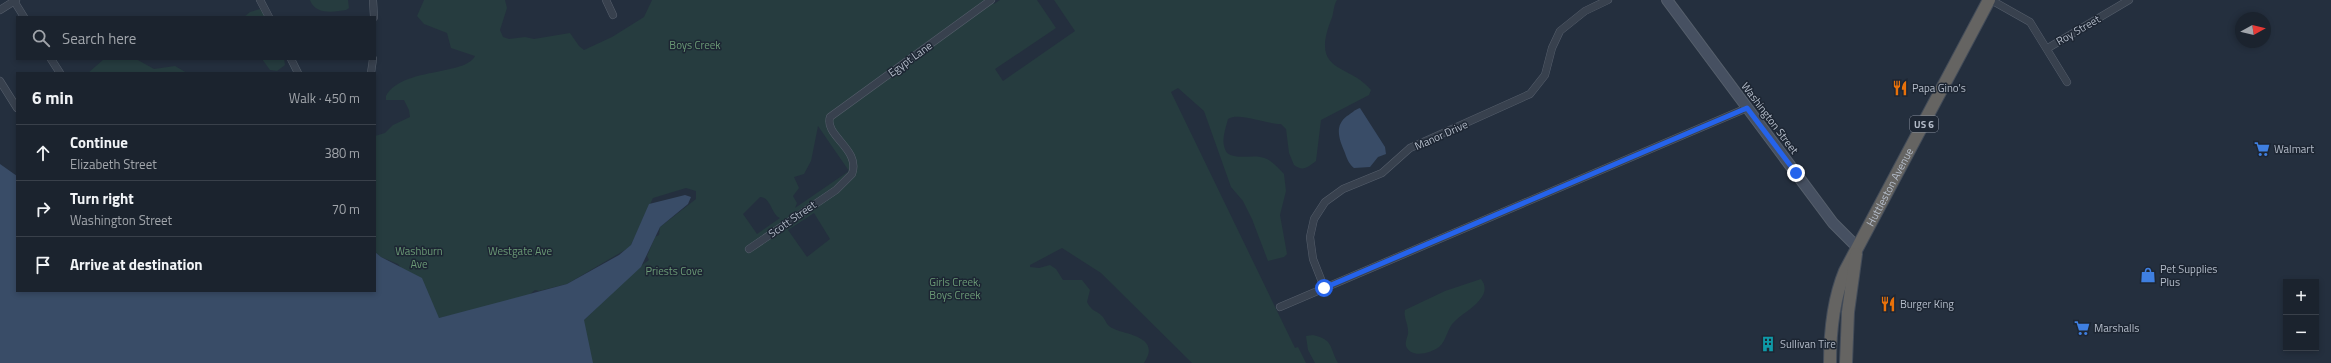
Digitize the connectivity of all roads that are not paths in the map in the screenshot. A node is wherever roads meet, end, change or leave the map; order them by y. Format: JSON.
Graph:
{"nodes":[{"id":1,"x":260,"y":0,"type":"edge"},
{"id":2,"x":373,"y":0,"type":"edge"},
{"id":3,"x":606,"y":0,"type":"edge"},
{"id":4,"x":991,"y":0,"type":"edge"},
{"id":5,"x":1608,"y":0,"type":"edge"},
{"id":6,"x":1667,"y":0,"type":"edge"},
{"id":7,"x":1990,"y":0,"type":"edge"},
{"id":8,"x":2129,"y":0,"type":"edge"},
{"id":9,"x":15,"y":1,"type":"edge"},
{"id":10,"x":0,"y":10,"type":"edge"},
{"id":11,"x":613,"y":15,"type":"dead end"},
{"id":12,"x":23,"y":16,"type":"edge"},
{"id":13,"x":268,"y":16,"type":"edge"},
{"id":14,"x":374,"y":16,"type":"edge"},
{"id":15,"x":2048,"y":48,"type":"junction"},
{"id":16,"x":52,"y":60,"type":"edge"},
{"id":17,"x":292,"y":60,"type":"edge"},
{"id":18,"x":373,"y":60,"type":"edge"},
{"id":19,"x":59,"y":72,"type":"edge"},
{"id":20,"x":298,"y":72,"type":"edge"},
{"id":21,"x":371,"y":72,"type":"edge"},
{"id":22,"x":0,"y":81,"type":"edge"},
{"id":23,"x":2067,"y":82,"type":"dead end"},
{"id":24,"x":16,"y":106,"type":"edge"},
{"id":25,"x":1747,"y":108,"type":"junction"},
{"id":26,"x":830,"y":117,"type":"joint"},
{"id":27,"x":1857,"y":246,"type":"junction"},
{"id":28,"x":749,"y":249,"type":"dead end"},
{"id":29,"x":1324,"y":288,"type":"junction"},
{"id":30,"x":1280,"y":307,"type":"dead end"},
{"id":31,"x":1830,"y":363,"type":"edge"},
{"id":32,"x":1846,"y":363,"type":"edge"}],
"edges":[{"from":1,"to":13,"type":"street"},
{"from":2,"to":14,"type":"street"},
{"from":3,"to":11,"type":"street"},
{"from":4,"to":26,"type":"street","name":"Egypt Lane"},
{"from":5,"to":29,"type":"street","name":"Manor Drive"},
{"from":6,"to":25,"type":"main road","name":"Washington Street"},
{"from":7,"to":15,"type":"street"},
{"from":7,"to":27,"type":"highway","name":"Huttleston Avenue","number":"US 6"},
{"from":8,"to":15,"type":"street","name":"Roy Street"},
{"from":9,"to":10,"type":"street"},
{"from":9,"to":12,"type":"street"},
{"from":15,"to":23,"type":"street"},
{"from":16,"to":19,"type":"street"},
{"from":17,"to":20,"type":"street"},
{"from":18,"to":21,"type":"street"},
{"from":22,"to":24,"type":"street"},
{"from":25,"to":27,"type":"main road","name":"Washington Street"},
{"from":25,"to":29,"type":"street"},
{"from":26,"to":28,"type":"street","name":"Scott Street"},
{"from":27,"to":31,"type":"highway","name":"Huttleston Avenue","number":"US 6"},
{"from":27,"to":32,"type":"highway","name":"Huttleston Avenue","number":"US 6"},
{"from":29,"to":30,"type":"street"}]}
